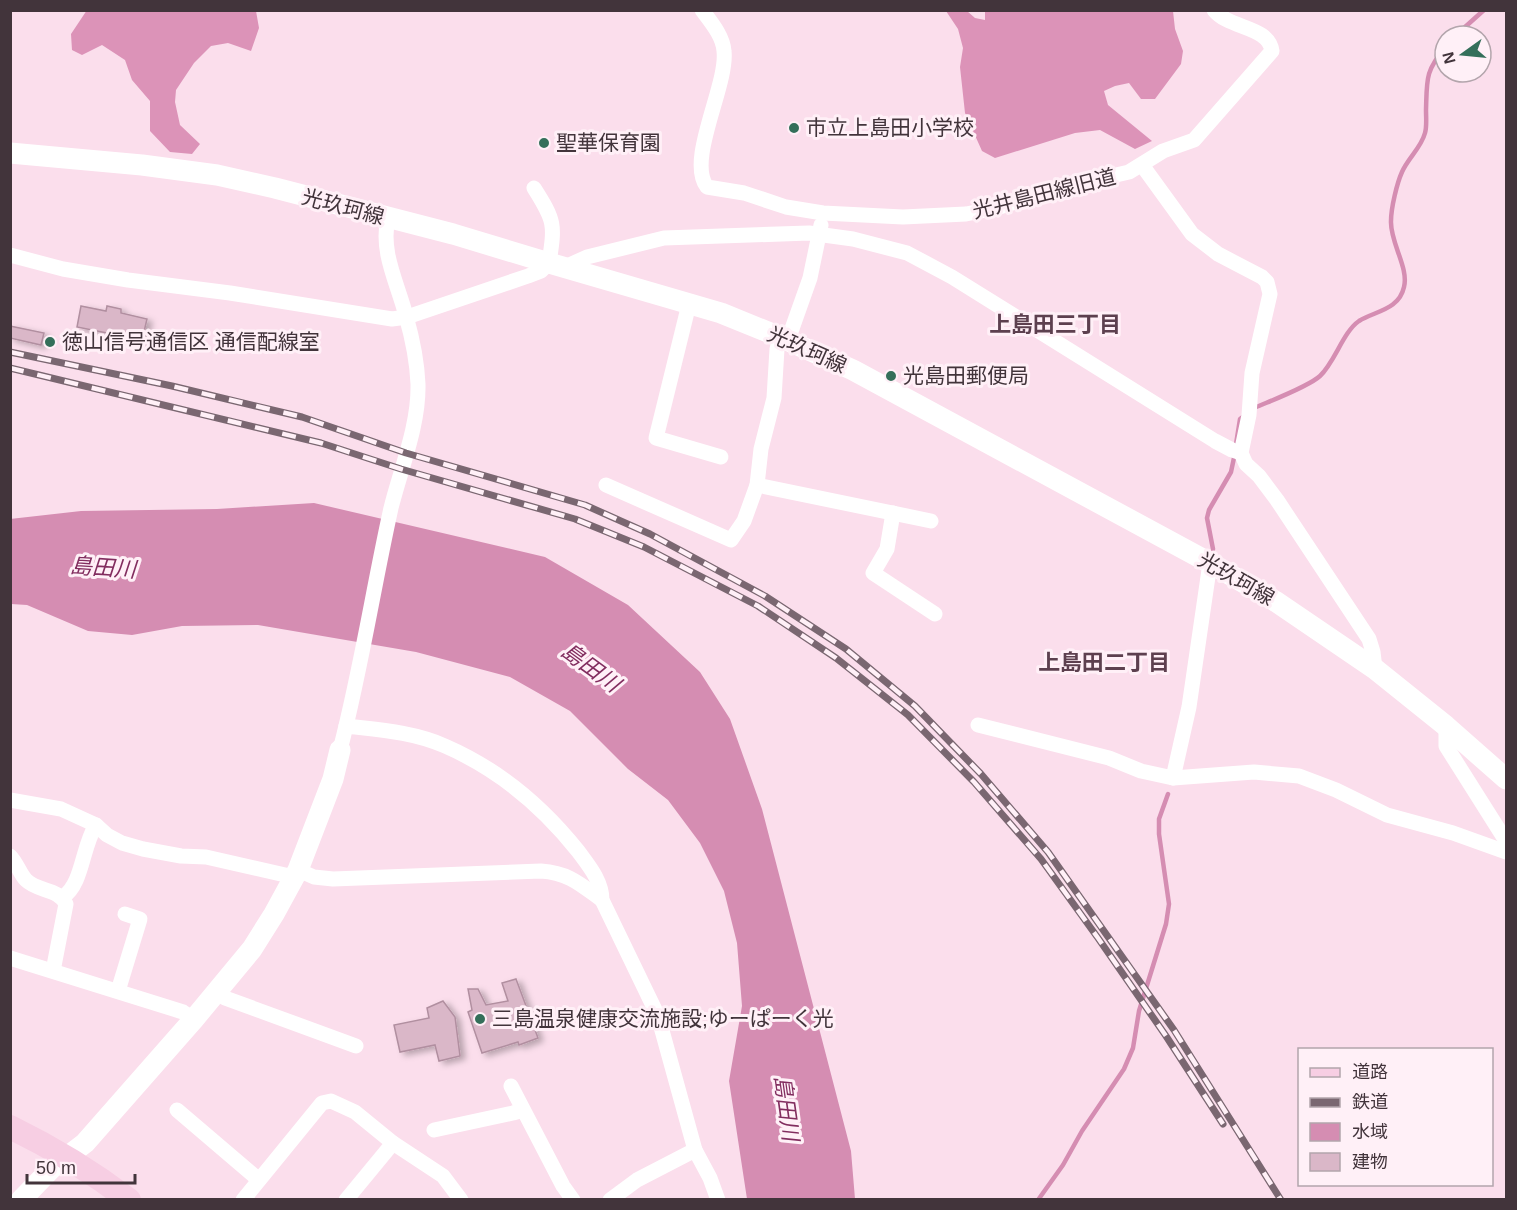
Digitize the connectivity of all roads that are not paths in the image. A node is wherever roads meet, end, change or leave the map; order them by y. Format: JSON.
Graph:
{"nodes":[{"id":1,"x":702,"y":10,"type":"edge"},
{"id":2,"x":1214,"y":10,"type":"edge"},
{"id":3,"x":10,"y":153,"type":"edge"},
{"id":4,"x":1142,"y":165,"type":"junction"},
{"id":5,"x":534,"y":188,"type":"dead end"},
{"id":6,"x":823,"y":213,"type":"junction"},
{"id":7,"x":388,"y":219,"type":"junction"},
{"id":8,"x":820,"y":234,"type":"junction"},
{"id":9,"x":10,"y":255,"type":"edge"},
{"id":10,"x":557,"y":265,"type":"junction"},
{"id":11,"x":689,"y":304,"type":"junction"},
{"id":12,"x":407,"y":317,"type":"junction"},
{"id":13,"x":784,"y":338,"type":"junction"},
{"id":14,"x":1237,"y":452,"type":"junction"},
{"id":15,"x":721,"y":457,"type":"dead end"},
{"id":16,"x":606,"y":485,"type":"dead end"},
{"id":17,"x":757,"y":485,"type":"junction"},
{"id":18,"x":893,"y":513,"type":"junction"},
{"id":19,"x":931,"y":521,"type":"dead end"},
{"id":20,"x":1210,"y":563,"type":"junction"},
{"id":21,"x":935,"y":614,"type":"dead end"},
{"id":22,"x":1375,"y":669,"type":"junction"},
{"id":23,"x":348,"y":719,"type":"junction"},
{"id":24,"x":978,"y":725,"type":"dead end"},
{"id":25,"x":1446,"y":726,"type":"junction"},
{"id":26,"x":340,"y":750,"type":"joint"},
{"id":27,"x":1173,"y":778,"type":"junction"},
{"id":28,"x":1506,"y":779,"type":"edge"},
{"id":29,"x":10,"y":800,"type":"edge"},
{"id":30,"x":96,"y":825,"type":"junction"},
{"id":31,"x":1506,"y":841,"type":"edge"},
{"id":32,"x":1506,"y":852,"type":"edge"},
{"id":33,"x":10,"y":856,"type":"edge"},
{"id":34,"x":296,"y":874,"type":"junction"},
{"id":35,"x":63,"y":897,"type":"junction"},
{"id":36,"x":602,"y":900,"type":"junction"},
{"id":37,"x":125,"y":914,"type":"dead end"},
{"id":38,"x":10,"y":958,"type":"edge"},
{"id":39,"x":53,"y":971,"type":"junction"},
{"id":40,"x":118,"y":991,"type":"junction"},
{"id":41,"x":217,"y":992,"type":"junction"},
{"id":42,"x":194,"y":1019,"type":"junction"},
{"id":43,"x":356,"y":1046,"type":"dead end"},
{"id":44,"x":511,"y":1086,"type":"dead end"},
{"id":45,"x":177,"y":1110,"type":"dead end"},
{"id":46,"x":523,"y":1110,"type":"junction"},
{"id":47,"x":10,"y":1127,"type":"edge"},
{"id":48,"x":434,"y":1130,"type":"dead end"},
{"id":49,"x":393,"y":1143,"type":"junction"},
{"id":50,"x":695,"y":1150,"type":"junction"},
{"id":51,"x":67,"y":1156,"type":"junction"},
{"id":52,"x":259,"y":1180,"type":"junction"},
{"id":53,"x":454,"y":1197,"type":"edge"},
{"id":54,"x":21,"y":1200,"type":"edge"},
{"id":55,"x":129,"y":1200,"type":"edge"},
{"id":56,"x":243,"y":1200,"type":"edge"},
{"id":57,"x":346,"y":1200,"type":"edge"},
{"id":58,"x":573,"y":1200,"type":"edge"},
{"id":59,"x":610,"y":1200,"type":"edge"},
{"id":60,"x":718,"y":1200,"type":"edge"}],
"edges":[{"from":1,"to":6,"type":"street","name":"光井島田線旧道"},
{"from":2,"to":4,"type":"street","name":"光井島田線旧道"},
{"from":3,"to":7,"type":"main road","name":"光玖珂線"},
{"from":4,"to":6,"type":"street","name":"光井島田線旧道"},
{"from":4,"to":14,"type":"street"},
{"from":5,"to":10,"type":"street"},
{"from":6,"to":8,"type":"street"},
{"from":7,"to":10,"type":"main road","name":"光玖珂線"},
{"from":7,"to":12,"type":"street"},
{"from":8,"to":10,"type":"street"},
{"from":8,"to":13,"type":"street"},
{"from":8,"to":14,"type":"street"},
{"from":9,"to":12,"type":"street"},
{"from":10,"to":11,"type":"main road","name":"光玖珂線"},
{"from":10,"to":12,"type":"street"},
{"from":11,"to":13,"type":"main road","name":"光玖珂線"},
{"from":11,"to":15,"type":"street"},
{"from":12,"to":23,"type":"street"},
{"from":13,"to":17,"type":"street"},
{"from":13,"to":20,"type":"main road","name":"光玖珂線"},
{"from":14,"to":22,"type":"street"},
{"from":16,"to":17,"type":"street"},
{"from":17,"to":18,"type":"street"},
{"from":18,"to":19,"type":"street"},
{"from":18,"to":21,"type":"street"},
{"from":20,"to":22,"type":"main road","name":"光玖珂線"},
{"from":20,"to":27,"type":"street"},
{"from":22,"to":25,"type":"main road","name":"光玖珂線"},
{"from":23,"to":26,"type":"street"},
{"from":23,"to":36,"type":"street"},
{"from":24,"to":27,"type":"street"},
{"from":25,"to":28,"type":"main road","name":"光玖珂線"},
{"from":25,"to":31,"type":"street"},
{"from":26,"to":34,"type":"main road"},
{"from":27,"to":32,"type":"street"},
{"from":29,"to":30,"type":"street"},
{"from":30,"to":34,"type":"street"},
{"from":30,"to":35,"type":"street"},
{"from":33,"to":35,"type":"street"},
{"from":34,"to":36,"type":"street"},
{"from":34,"to":41,"type":"main road"},
{"from":35,"to":39,"type":"street"},
{"from":36,"to":50,"type":"street"},
{"from":37,"to":40,"type":"street"},
{"from":38,"to":39,"type":"street"},
{"from":39,"to":40,"type":"street"},
{"from":40,"to":42,"type":"street"},
{"from":41,"to":42,"type":"main road"},
{"from":41,"to":43,"type":"street"},
{"from":42,"to":51,"type":"main road"},
{"from":44,"to":46,"type":"street"},
{"from":45,"to":52,"type":"street"},
{"from":46,"to":48,"type":"street"},
{"from":46,"to":58,"type":"street"},
{"from":47,"to":51,"type":"main road"},
{"from":49,"to":52,"type":"street"},
{"from":49,"to":53,"type":"street"},
{"from":49,"to":57,"type":"street"},
{"from":50,"to":59,"type":"street"},
{"from":50,"to":60,"type":"street"},
{"from":51,"to":54,"type":"main road"},
{"from":51,"to":55,"type":"main road"},
{"from":52,"to":56,"type":"street"}]}
